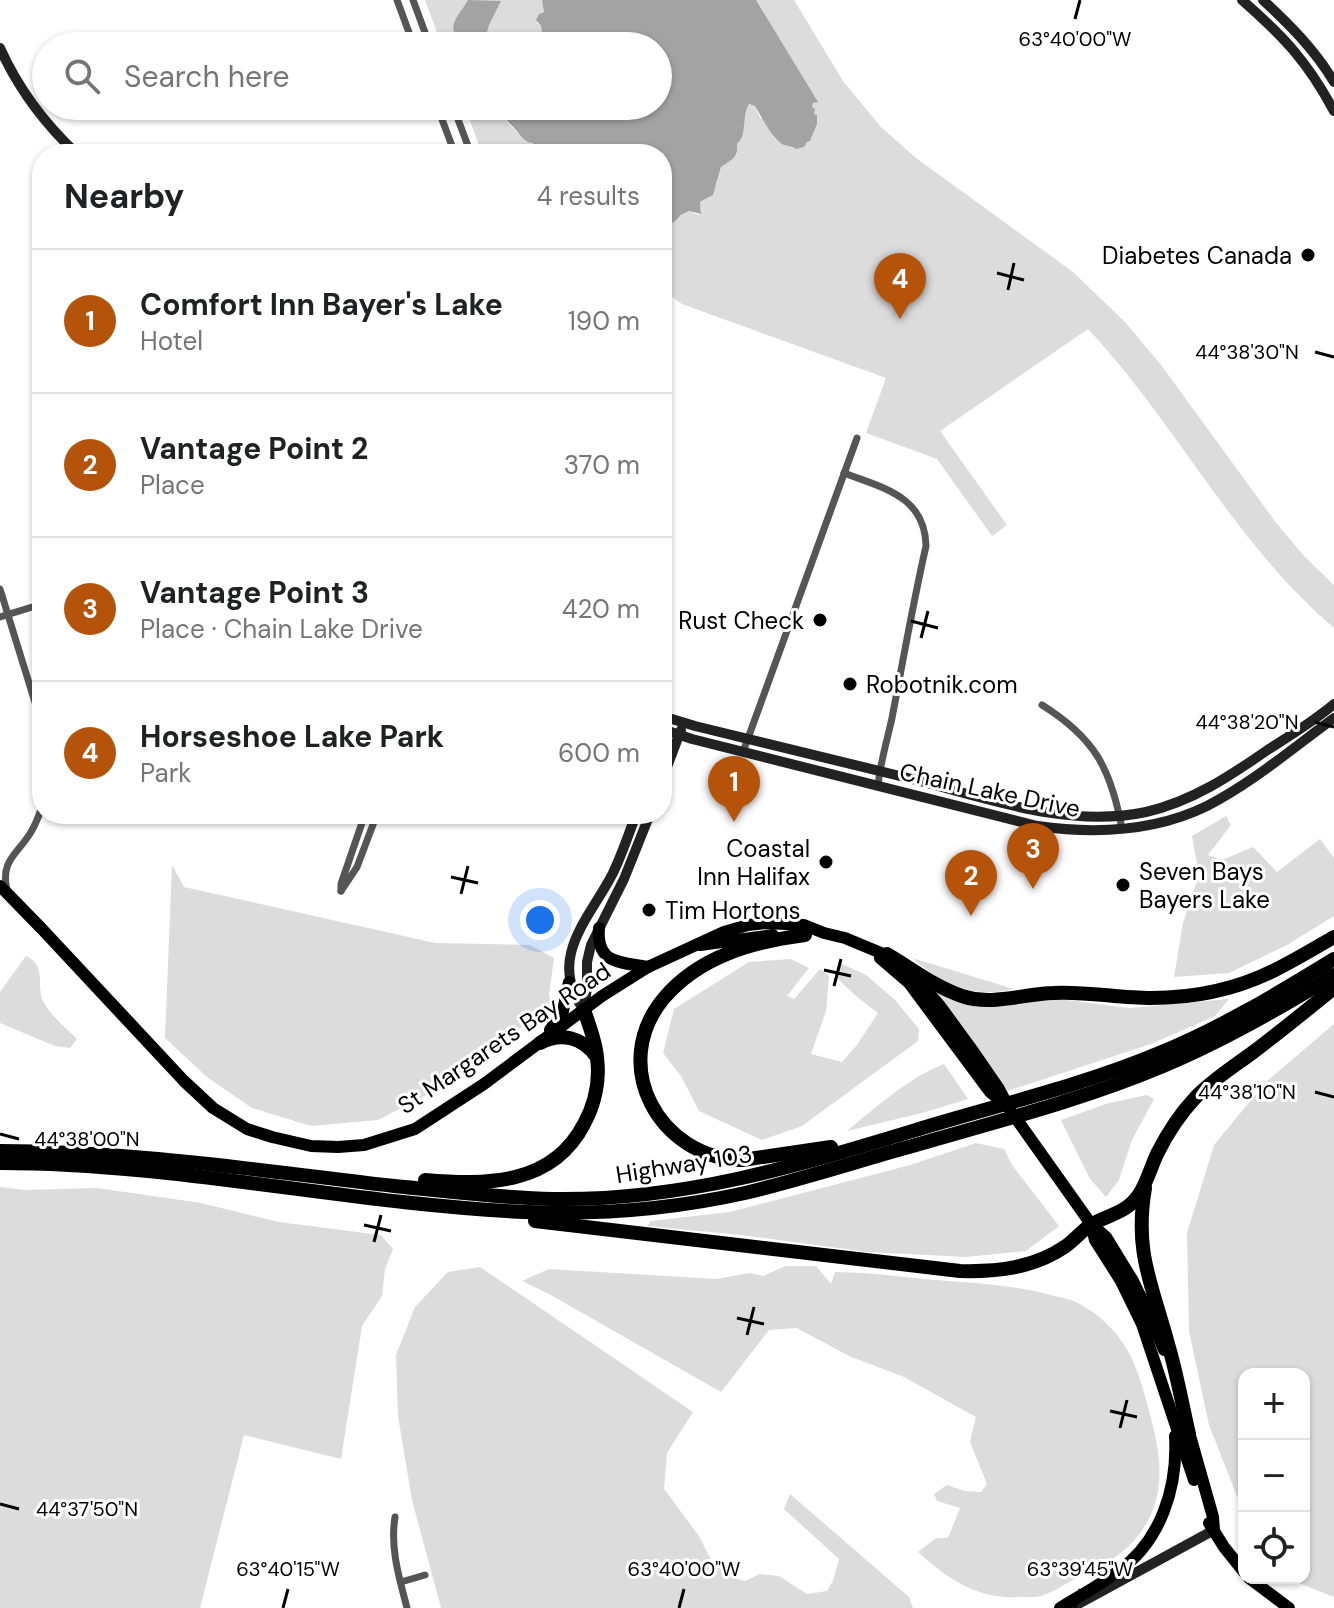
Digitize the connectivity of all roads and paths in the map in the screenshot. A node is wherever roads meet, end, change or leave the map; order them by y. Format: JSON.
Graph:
{"nodes":[{"id":1,"x":397,"y":0,"type":"edge"},
{"id":2,"x":413,"y":0,"type":"edge"},
{"id":3,"x":1263,"y":0,"type":"edge"},
{"id":4,"x":1245,"y":1,"type":"edge"},
{"id":5,"x":409,"y":32,"type":"edge"},
{"id":6,"x":425,"y":32,"type":"edge"},
{"id":7,"x":0,"y":48,"type":"edge"},
{"id":8,"x":1334,"y":82,"type":"edge"},
{"id":9,"x":32,"y":103,"type":"edge"},
{"id":10,"x":1334,"y":111,"type":"edge"},
{"id":11,"x":45,"y":120,"type":"edge"},
{"id":12,"x":442,"y":120,"type":"edge"},
{"id":13,"x":458,"y":120,"type":"edge"},
{"id":14,"x":67,"y":144,"type":"edge"},
{"id":15,"x":451,"y":144,"type":"edge"},
{"id":16,"x":467,"y":144,"type":"edge"},
{"id":17,"x":857,"y":438,"type":"dead end"},
{"id":18,"x":844,"y":473,"type":"junction"},
{"id":19,"x":0,"y":589,"type":"edge"},
{"id":20,"x":32,"y":607,"type":"edge"},
{"id":21,"x":4,"y":616,"type":"edge"},
{"id":22,"x":32,"y":696,"type":"edge"},
{"id":23,"x":1334,"y":704,"type":"edge"},
{"id":24,"x":1042,"y":705,"type":"dead end"},
{"id":25,"x":1334,"y":718,"type":"edge"},
{"id":26,"x":672,"y":719,"type":"edge"},
{"id":27,"x":684,"y":723,"type":"junction"},
{"id":28,"x":672,"y":734,"type":"edge"},
{"id":29,"x":679,"y":735,"type":"junction"},
{"id":30,"x":747,"y":739,"type":"junction"},
{"id":31,"x":743,"y":752,"type":"junction"},
{"id":32,"x":672,"y":754,"type":"edge"},
{"id":33,"x":879,"y":771,"type":"junction"},
{"id":34,"x":878,"y":786,"type":"junction"},
{"id":35,"x":1120,"y":816,"type":"junction"},
{"id":36,"x":35,"y":824,"type":"edge"},
{"id":37,"x":362,"y":824,"type":"edge"},
{"id":38,"x":371,"y":824,"type":"edge"},
{"id":39,"x":632,"y":824,"type":"edge"},
{"id":40,"x":646,"y":824,"type":"edge"},
{"id":41,"x":373,"y":826,"type":"joint"},
{"id":42,"x":1122,"y":829,"type":"junction"},
{"id":43,"x":11,"y":857,"type":"junction"},
{"id":44,"x":0,"y":861,"type":"edge"},
{"id":45,"x":4,"y":890,"type":"edge"},
{"id":46,"x":599,"y":928,"type":"junction"},
{"id":47,"x":824,"y":933,"type":"junction"},
{"id":48,"x":805,"y":935,"type":"junction"},
{"id":49,"x":1334,"y":937,"type":"edge"},
{"id":50,"x":698,"y":946,"type":"junction"},
{"id":51,"x":871,"y":950,"type":"junction"},
{"id":52,"x":887,"y":954,"type":"junction"},
{"id":53,"x":1334,"y":959,"type":"edge"},
{"id":54,"x":648,"y":967,"type":"junction"},
{"id":55,"x":1334,"y":975,"type":"edge"},
{"id":56,"x":569,"y":982,"type":"junction"},
{"id":57,"x":1334,"y":988,"type":"edge"},
{"id":58,"x":584,"y":1010,"type":"junction"},
{"id":59,"x":540,"y":1043,"type":"junction"},
{"id":60,"x":597,"y":1059,"type":"junction"},
{"id":61,"x":1031,"y":1104,"type":"junction"},
{"id":62,"x":1010,"y":1110,"type":"junction"},
{"id":63,"x":982,"y":1118,"type":"junction"},
{"id":64,"x":906,"y":1133,"type":"junction"},
{"id":65,"x":0,"y":1151,"type":"edge"},
{"id":66,"x":0,"y":1163,"type":"edge"},
{"id":67,"x":190,"y":1163,"type":"junction"},
{"id":68,"x":1148,"y":1175,"type":"junction"},
{"id":69,"x":456,"y":1206,"type":"junction"},
{"id":70,"x":1091,"y":1224,"type":"junction"},
{"id":71,"x":1169,"y":1406,"type":"junction"},
{"id":72,"x":1189,"y":1434,"type":"junction"},
{"id":73,"x":395,"y":1517,"type":"dead end"},
{"id":74,"x":1214,"y":1530,"type":"junction"},
{"id":75,"x":1238,"y":1565,"type":"edge"},
{"id":76,"x":425,"y":1575,"type":"dead end"},
{"id":77,"x":401,"y":1582,"type":"junction"},
{"id":78,"x":1257,"y":1584,"type":"edge"},
{"id":79,"x":407,"y":1608,"type":"edge"},
{"id":80,"x":1060,"y":1608,"type":"edge"},
{"id":81,"x":1071,"y":1608,"type":"edge"},
{"id":82,"x":1289,"y":1608,"type":"edge"}],
"edges":[{"from":1,"to":5,"type":"street"},
{"from":2,"to":6,"type":"street"},
{"from":3,"to":8,"type":"street"},
{"from":4,"to":10,"type":"street"},
{"from":7,"to":9,"type":"street"},
{"from":11,"to":14,"type":"street"},
{"from":12,"to":15,"type":"street"},
{"from":13,"to":16,"type":"street"},
{"from":17,"to":18,"type":"street"},
{"from":18,"to":30,"type":"street"},
{"from":18,"to":33,"type":"street"},
{"from":19,"to":21,"type":"street"},
{"from":20,"to":21,"type":"street"},
{"from":21,"to":22,"type":"street"},
{"from":23,"to":35,"type":"street","name":"Chain Lake Drive"},
{"from":24,"to":35,"type":"street"},
{"from":25,"to":42,"type":"street","name":"Chain Lake Drive"},
{"from":26,"to":27,"type":"street","name":"Chain Lake Drive"},
{"from":27,"to":29,"type":"street"},
{"from":27,"to":30,"type":"street","name":"Chain Lake Drive"},
{"from":28,"to":29,"type":"street","name":"Chain Lake Drive"},
{"from":29,"to":31,"type":"street","name":"Chain Lake Drive"},
{"from":29,"to":32,"type":"street"},
{"from":30,"to":31,"type":"street"},
{"from":30,"to":33,"type":"street","name":"Chain Lake Drive"},
{"from":31,"to":34,"type":"street","name":"Chain Lake Drive"},
{"from":33,"to":34,"type":"street"},
{"from":33,"to":35,"type":"street","name":"Chain Lake Drive"},
{"from":34,"to":42,"type":"street","name":"Chain Lake Drive"},
{"from":35,"to":42,"type":"street"},
{"from":36,"to":43,"type":"street"},
{"from":37,"to":41,"type":"street"},
{"from":38,"to":41,"type":"street"},
{"from":39,"to":56,"type":"street"},
{"from":40,"to":46,"type":"street"},
{"from":43,"to":44,"type":"street"},
{"from":43,"to":45,"type":"street"},
{"from":45,"to":59,"type":"main road","name":"St Margarets Bay Road"},
{"from":46,"to":54,"type":"main road"},
{"from":46,"to":58,"type":"street"},
{"from":47,"to":48,"type":"main road","name":"St Margarets Bay Road"},
{"from":47,"to":50,"type":"main road","name":"St Margarets Bay Road"},
{"from":47,"to":51,"type":"main road","name":"St Margarets Bay Road"},
{"from":48,"to":50,"type":"main road","name":"St Margarets Bay Road"},
{"from":48,"to":64,"type":"highway"},
{"from":49,"to":52,"type":"highway"},
{"from":50,"to":54,"type":"main road","name":"St Margarets Bay Road"},
{"from":51,"to":52,"type":"main road","name":"St Margarets Bay Road"},
{"from":51,"to":62,"type":"main road","name":"St Margarets Bay Road"},
{"from":52,"to":62,"type":"main road","name":"St Margarets Bay Road"},
{"from":53,"to":61,"type":"highway","name":"Highway 103"},
{"from":54,"to":58,"type":"main road","name":"St Margarets Bay Road"},
{"from":55,"to":61,"type":"highway","name":"Highway 103"},
{"from":56,"to":58,"type":"street"},
{"from":56,"to":59,"type":"main road"},
{"from":57,"to":68,"type":"highway"},
{"from":58,"to":59,"type":"main road","name":"St Margarets Bay Road"},
{"from":58,"to":60,"type":"highway"},
{"from":59,"to":60,"type":"highway"},
{"from":60,"to":67,"type":"highway"},
{"from":61,"to":63,"type":"highway","name":"Highway 103"},
{"from":62,"to":70,"type":"main road","name":"St Margarets Bay Road"},
{"from":63,"to":64,"type":"highway","name":"Highway 103"},
{"from":63,"to":69,"type":"highway","name":"Highway 103"},
{"from":64,"to":67,"type":"highway","name":"Highway 103"},
{"from":65,"to":67,"type":"highway","name":"Highway 103"},
{"from":66,"to":69,"type":"highway","name":"Highway 103"},
{"from":68,"to":70,"type":"highway"},
{"from":68,"to":72,"type":"highway"},
{"from":69,"to":70,"type":"highway"},
{"from":70,"to":71,"type":"main road","name":"St Margarets Bay Road"},
{"from":70,"to":72,"type":"main road","name":"St Margarets Bay Road"},
{"from":71,"to":74,"type":"main road","name":"St Margarets Bay Road"},
{"from":71,"to":80,"type":"main road"},
{"from":72,"to":74,"type":"main road","name":"St Margarets Bay Road"},
{"from":73,"to":77,"type":"street"},
{"from":74,"to":75,"type":"main road","name":"St Margarets Bay Road"},
{"from":74,"to":81,"type":"street"},
{"from":76,"to":77,"type":"street"},
{"from":77,"to":79,"type":"street"},
{"from":78,"to":82,"type":"main road"}]}
